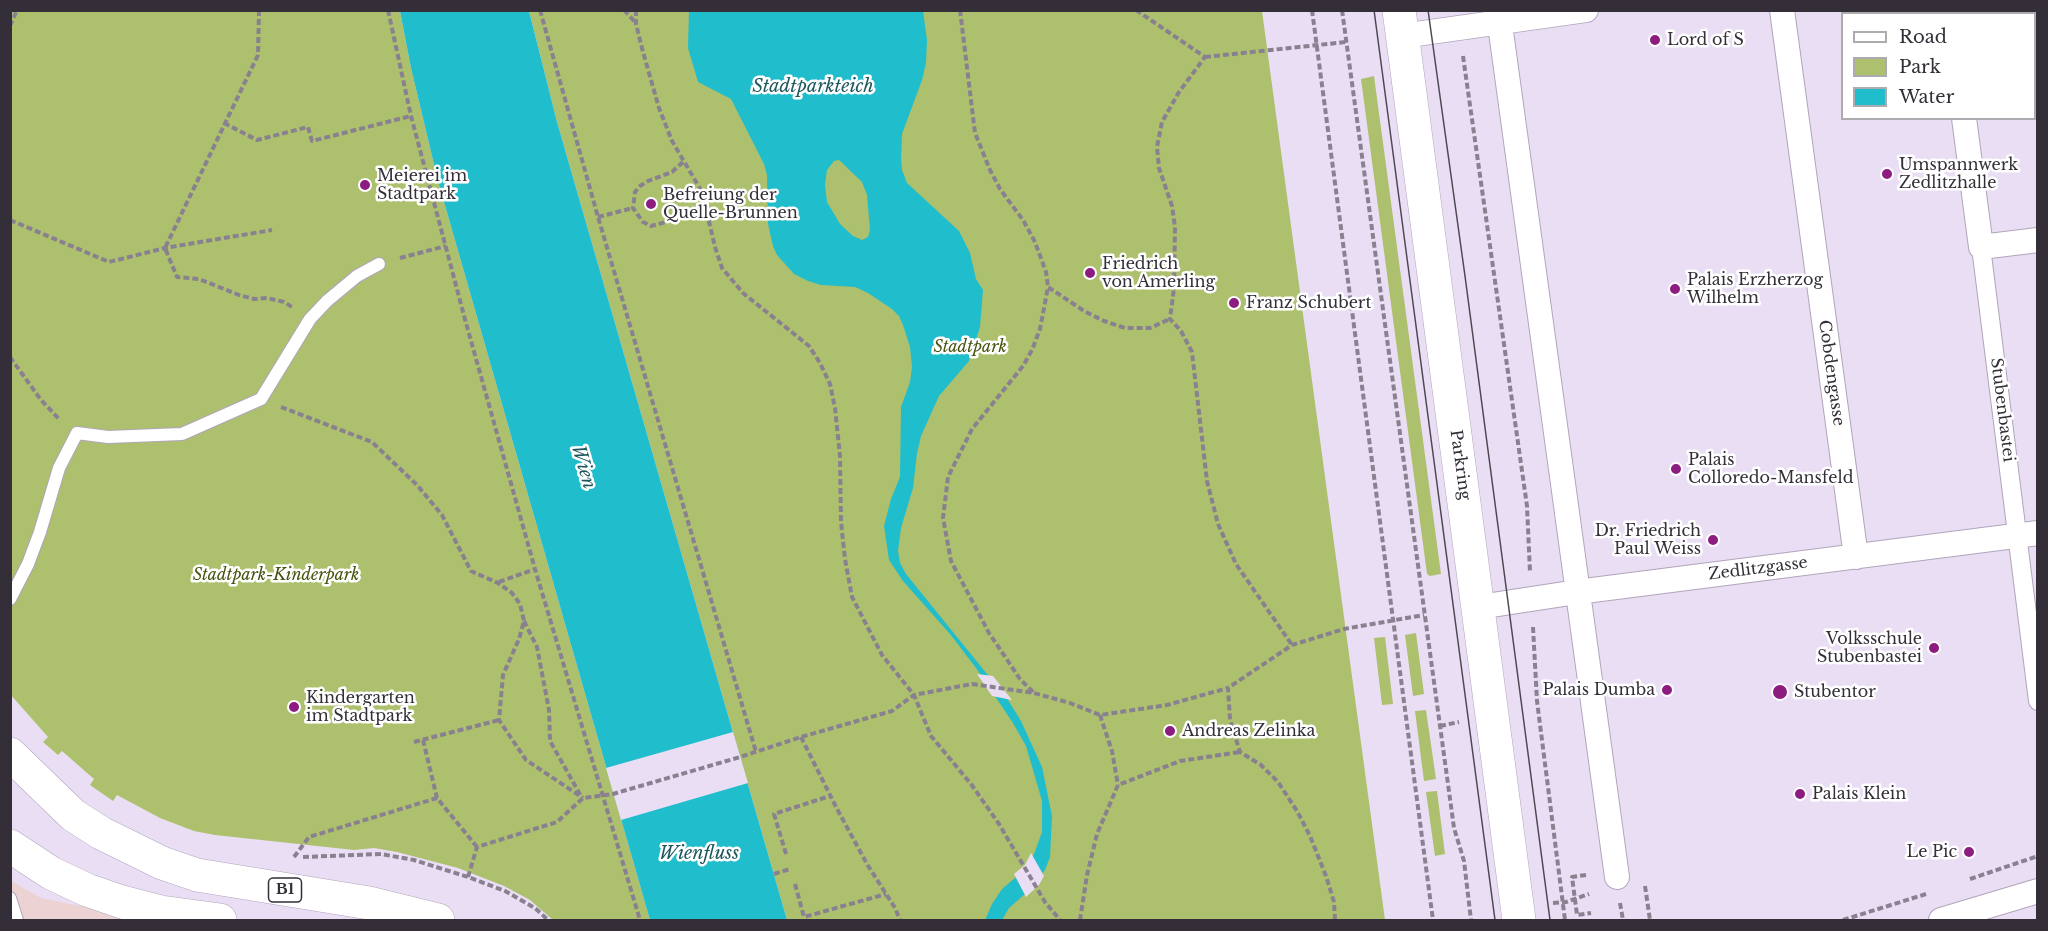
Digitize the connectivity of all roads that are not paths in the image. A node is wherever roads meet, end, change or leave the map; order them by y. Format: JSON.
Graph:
{"nodes":[{"id":1,"x":1586,"y":10,"type":"edge"},
{"id":2,"x":1782,"y":10,"type":"edge"},
{"id":3,"x":1499,"y":16,"type":"edge"},
{"id":4,"x":1400,"y":23,"type":"edge"},
{"id":5,"x":1964,"y":120,"type":"edge"},
{"id":6,"x":2037,"y":240,"type":"edge"},
{"id":7,"x":1981,"y":246,"type":"junction"},
{"id":8,"x":379,"y":264,"type":"road end"},
{"id":9,"x":2028,"y":534,"type":"edge"},
{"id":10,"x":1856,"y":557,"type":"junction"},
{"id":11,"x":1577,"y":592,"type":"junction"},
{"id":12,"x":10,"y":599,"type":"edge"},
{"id":13,"x":1479,"y":607,"type":"junction"},
{"id":14,"x":2037,"y":701,"type":"edge"},
{"id":15,"x":10,"y":754,"type":"edge"},
{"id":16,"x":10,"y":846,"type":"edge"},
{"id":17,"x":1617,"y":877,"type":"dead end"},
{"id":18,"x":2037,"y":891,"type":"edge"},
{"id":19,"x":10,"y":898,"type":"edge"},
{"id":20,"x":17,"y":921,"type":"edge"},
{"id":21,"x":220,"y":921,"type":"edge"},
{"id":22,"x":438,"y":921,"type":"edge"},
{"id":23,"x":1519,"y":921,"type":"edge"},
{"id":24,"x":1941,"y":921,"type":"edge"}],
"edges":[{"from":1,"to":3,"type":"street"},
{"from":2,"to":10,"type":"street","name":"Cobdengasse"},
{"from":3,"to":4,"type":"street"},
{"from":3,"to":11,"type":"street"},
{"from":4,"to":13,"type":"main road","name":"Parkring"},
{"from":5,"to":7,"type":"street","name":"Stubenbastei"},
{"from":6,"to":7,"type":"street"},
{"from":7,"to":9,"type":"street","name":"Stubenbastei"},
{"from":8,"to":12,"type":"lane"},
{"from":9,"to":10,"type":"street","name":"Zedlitzgasse"},
{"from":9,"to":14,"type":"street","name":"Stubenbastei"},
{"from":10,"to":11,"type":"street","name":"Zedlitzgasse"},
{"from":11,"to":13,"type":"street","name":"Zedlitzgasse"},
{"from":11,"to":17,"type":"street"},
{"from":13,"to":23,"type":"main road","name":"Parkring"},
{"from":15,"to":22,"type":"main road","number":"B1"},
{"from":16,"to":21,"type":"main road"},
{"from":18,"to":24,"type":"street"},
{"from":19,"to":20,"type":"lane"}]}
